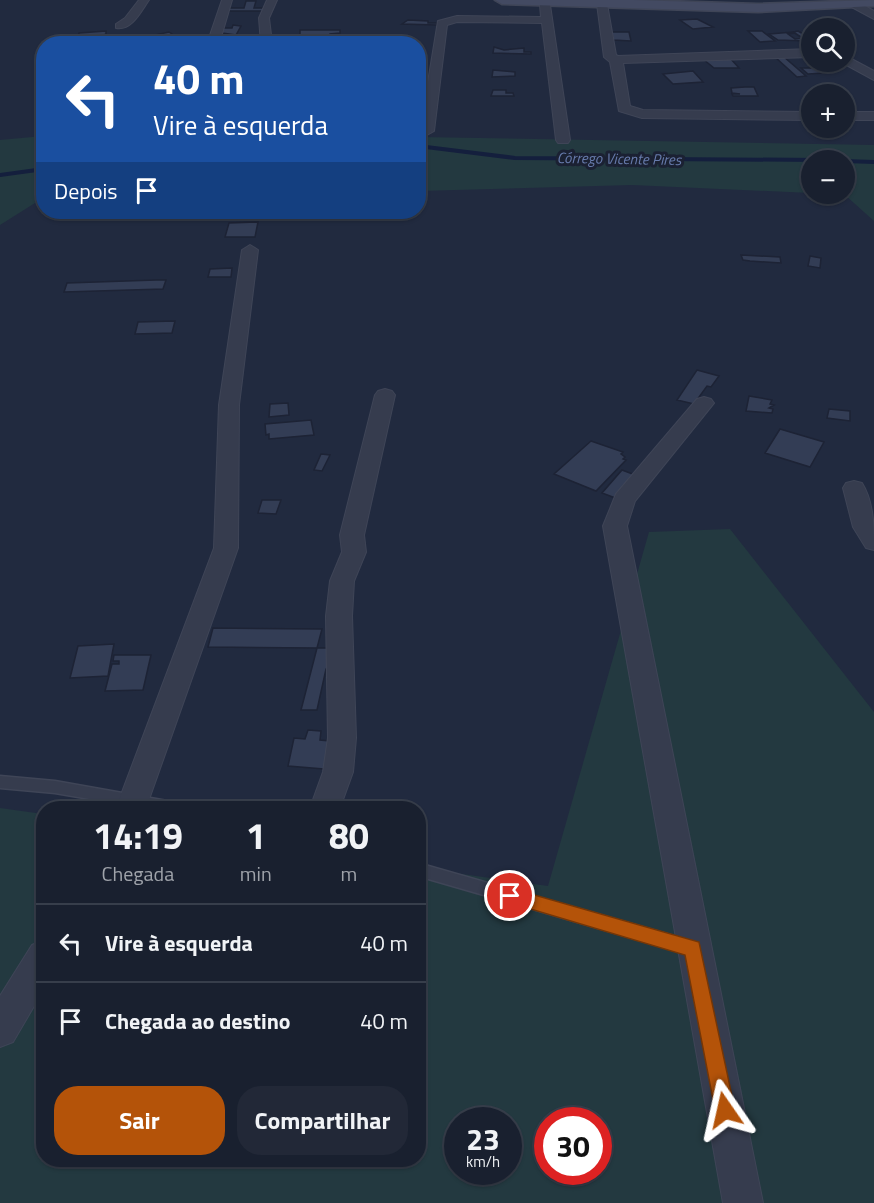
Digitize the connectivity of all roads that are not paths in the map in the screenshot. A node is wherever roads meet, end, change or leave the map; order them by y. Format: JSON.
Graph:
{"nodes":[{"id":1,"x":144,"y":0,"type":"edge"},
{"id":2,"x":227,"y":0,"type":"edge"},
{"id":3,"x":272,"y":0,"type":"edge"},
{"id":4,"x":502,"y":0,"type":"edge"},
{"id":5,"x":544,"y":2,"type":"junction"},
{"id":6,"x":861,"y":2,"type":"edge"},
{"id":7,"x":622,"y":3,"type":"edge"},
{"id":8,"x":602,"y":4,"type":"junction"},
{"id":9,"x":734,"y":4,"type":"edge"},
{"id":10,"x":874,"y":16,"type":"edge"},
{"id":11,"x":547,"y":20,"type":"junction"},
{"id":12,"x":120,"y":26,"type":"dead end"},
{"id":13,"x":216,"y":36,"type":"edge"},
{"id":14,"x":265,"y":36,"type":"edge"},
{"id":15,"x":801,"y":53,"type":"edge"},
{"id":16,"x":616,"y":60,"type":"junction"},
{"id":17,"x":855,"y":65,"type":"edge"},
{"id":18,"x":874,"y":76,"type":"edge"},
{"id":19,"x":801,"y":116,"type":"edge"},
{"id":20,"x":855,"y":116,"type":"edge"},
{"id":21,"x":874,"y":116,"type":"edge"},
{"id":22,"x":427,"y":131,"type":"dead end"},
{"id":23,"x":563,"y":140,"type":"dead end"},
{"id":24,"x":250,"y":250,"type":"dead end"},
{"id":25,"x":385,"y":395,"type":"dead end"},
{"id":26,"x":704,"y":403,"type":"dead end"},
{"id":27,"x":854,"y":488,"type":"dead end"},
{"id":28,"x":874,"y":542,"type":"edge"},
{"id":29,"x":0,"y":782,"type":"edge"},
{"id":30,"x":120,"y":801,"type":"edge"},
{"id":31,"x":135,"y":801,"type":"edge"},
{"id":32,"x":328,"y":801,"type":"edge"},
{"id":33,"x":426,"y":871,"type":"edge"},
{"id":34,"x":693,"y":948,"type":"junction"},
{"id":35,"x":36,"y":969,"type":"edge"},
{"id":36,"x":0,"y":1029,"type":"edge"},
{"id":37,"x":743,"y":1203,"type":"edge"}],
"edges":[{"from":1,"to":12,"type":"street"},
{"from":2,"to":13,"type":"street"},
{"from":3,"to":14,"type":"street"},
{"from":4,"to":5,"type":"street"},
{"from":5,"to":8,"type":"street"},
{"from":5,"to":11,"type":"street"},
{"from":6,"to":9,"type":"street"},
{"from":6,"to":10,"type":"street"},
{"from":7,"to":8,"type":"street"},
{"from":7,"to":9,"type":"street"},
{"from":8,"to":16,"type":"street"},
{"from":11,"to":22,"type":"street"},
{"from":11,"to":23,"type":"street"},
{"from":15,"to":16,"type":"street"},
{"from":16,"to":19,"type":"street"},
{"from":17,"to":18,"type":"street"},
{"from":20,"to":21,"type":"street"},
{"from":24,"to":31,"type":"street"},
{"from":25,"to":32,"type":"street"},
{"from":26,"to":34,"type":"street"},
{"from":27,"to":28,"type":"street"},
{"from":29,"to":30,"type":"lane"},
{"from":33,"to":34,"type":"lane"},
{"from":34,"to":37,"type":"street"},
{"from":35,"to":36,"type":"street"}]}
